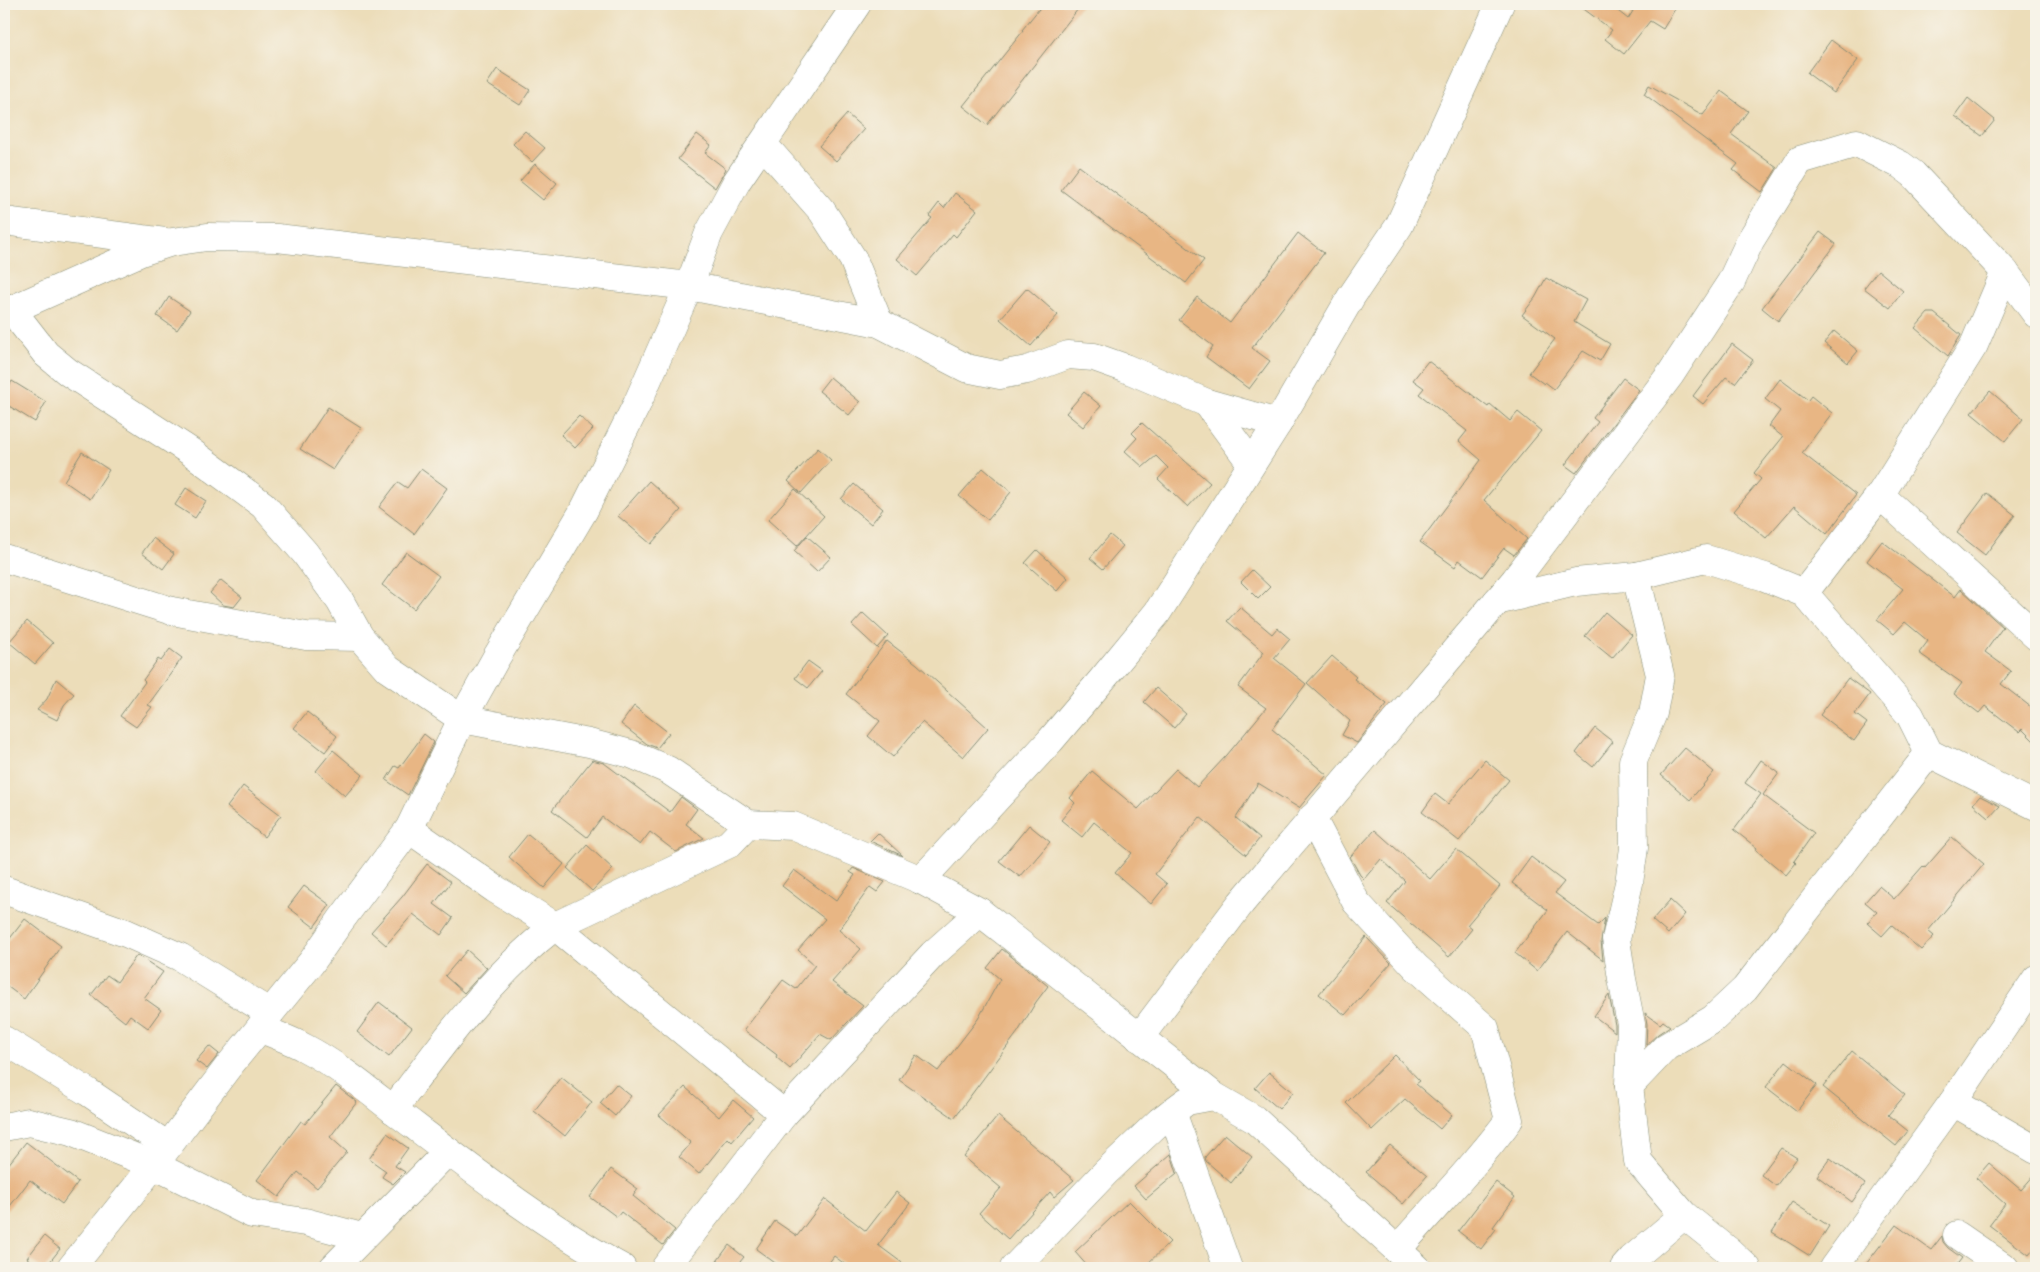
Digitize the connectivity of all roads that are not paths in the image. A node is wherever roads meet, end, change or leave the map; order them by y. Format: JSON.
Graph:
{"nodes":[{"id":1,"x":857,"y":4,"type":"edge"},
{"id":2,"x":1500,"y":4,"type":"edge"},
{"id":3,"x":763,"y":144,"type":"junction"},
{"id":4,"x":4,"y":221,"type":"edge"},
{"id":5,"x":172,"y":242,"type":"junction"},
{"id":6,"x":2005,"y":272,"type":"junction"},
{"id":7,"x":689,"y":286,"type":"junction"},
{"id":8,"x":7,"y":311,"type":"edge"},
{"id":9,"x":2036,"y":314,"type":"edge"},
{"id":10,"x":880,"y":323,"type":"junction"},
{"id":11,"x":1208,"y":403,"type":"junction"},
{"id":12,"x":1278,"y":423,"type":"junction"},
{"id":13,"x":1252,"y":464,"type":"junction"},
{"id":14,"x":1880,"y":496,"type":"junction"},
{"id":15,"x":4,"y":558,"type":"edge"},
{"id":16,"x":1636,"y":576,"type":"junction"},
{"id":17,"x":1804,"y":593,"type":"junction"},
{"id":18,"x":1497,"y":601,"type":"junction"},
{"id":19,"x":2036,"y":636,"type":"edge"},
{"id":20,"x":360,"y":637,"type":"junction"},
{"id":21,"x":462,"y":720,"type":"junction"},
{"id":22,"x":1928,"y":753,"type":"junction"},
{"id":23,"x":2036,"y":806,"type":"edge"},
{"id":24,"x":1312,"y":818,"type":"junction"},
{"id":25,"x":748,"y":824,"type":"junction"},
{"id":26,"x":409,"y":829,"type":"junction"},
{"id":27,"x":921,"y":880,"type":"junction"},
{"id":28,"x":4,"y":890,"type":"edge"},
{"id":29,"x":980,"y":912,"type":"junction"},
{"id":30,"x":555,"y":926,"type":"junction"},
{"id":31,"x":2036,"y":979,"type":"edge"},
{"id":32,"x":265,"y":1021,"type":"junction"},
{"id":33,"x":1139,"y":1038,"type":"junction"},
{"id":34,"x":4,"y":1040,"type":"edge"},
{"id":35,"x":1629,"y":1086,"type":"junction"},
{"id":36,"x":1214,"y":1096,"type":"junction"},
{"id":37,"x":1952,"y":1102,"type":"junction"},
{"id":38,"x":392,"y":1110,"type":"junction"},
{"id":39,"x":1172,"y":1112,"type":"junction"},
{"id":40,"x":784,"y":1114,"type":"junction"},
{"id":41,"x":4,"y":1127,"type":"edge"},
{"id":42,"x":2036,"y":1150,"type":"edge"},
{"id":43,"x":448,"y":1151,"type":"junction"},
{"id":44,"x":161,"y":1155,"type":"junction"},
{"id":45,"x":1684,"y":1215,"type":"junction"},
{"id":46,"x":1957,"y":1235,"type":"dead end"},
{"id":47,"x":362,"y":1237,"type":"junction"},
{"id":48,"x":1397,"y":1250,"type":"junction"},
{"id":49,"x":1020,"y":1266,"type":"edge"},
{"id":50,"x":71,"y":1268,"type":"edge"},
{"id":51,"x":333,"y":1268,"type":"edge"},
{"id":52,"x":622,"y":1268,"type":"edge"},
{"id":53,"x":665,"y":1268,"type":"edge"},
{"id":54,"x":1228,"y":1268,"type":"edge"},
{"id":55,"x":1417,"y":1268,"type":"edge"},
{"id":56,"x":1624,"y":1268,"type":"edge"},
{"id":57,"x":1747,"y":1268,"type":"edge"},
{"id":58,"x":1833,"y":1268,"type":"edge"},
{"id":59,"x":2005,"y":1268,"type":"edge"}],
"edges":[{"from":1,"to":3,"type":"street"},
{"from":2,"to":12,"type":"street"},
{"from":3,"to":7,"type":"street"},
{"from":3,"to":10,"type":"street"},
{"from":4,"to":5,"type":"street"},
{"from":5,"to":7,"type":"street"},
{"from":5,"to":8,"type":"street"},
{"from":6,"to":9,"type":"street"},
{"from":6,"to":14,"type":"street"},
{"from":6,"to":18,"type":"street"},
{"from":7,"to":10,"type":"street"},
{"from":7,"to":21,"type":"street"},
{"from":8,"to":20,"type":"street"},
{"from":10,"to":11,"type":"street"},
{"from":11,"to":12,"type":"street"},
{"from":11,"to":13,"type":"street"},
{"from":12,"to":13,"type":"street"},
{"from":13,"to":27,"type":"street"},
{"from":14,"to":17,"type":"street"},
{"from":14,"to":19,"type":"street"},
{"from":15,"to":20,"type":"street"},
{"from":16,"to":17,"type":"street"},
{"from":16,"to":18,"type":"street"},
{"from":16,"to":35,"type":"street"},
{"from":17,"to":22,"type":"street"},
{"from":18,"to":24,"type":"street"},
{"from":20,"to":21,"type":"street"},
{"from":21,"to":25,"type":"street"},
{"from":21,"to":26,"type":"street"},
{"from":22,"to":23,"type":"street"},
{"from":22,"to":35,"type":"street"},
{"from":24,"to":33,"type":"street"},
{"from":24,"to":48,"type":"street"},
{"from":25,"to":27,"type":"street"},
{"from":25,"to":30,"type":"street"},
{"from":26,"to":30,"type":"street"},
{"from":26,"to":32,"type":"street"},
{"from":27,"to":29,"type":"street"},
{"from":28,"to":32,"type":"street"},
{"from":29,"to":33,"type":"street"},
{"from":29,"to":40,"type":"street"},
{"from":30,"to":38,"type":"street"},
{"from":30,"to":40,"type":"street"},
{"from":31,"to":37,"type":"street"},
{"from":32,"to":38,"type":"street"},
{"from":32,"to":44,"type":"street"},
{"from":33,"to":36,"type":"street"},
{"from":34,"to":44,"type":"street"},
{"from":35,"to":45,"type":"street"},
{"from":36,"to":39,"type":"street"},
{"from":36,"to":48,"type":"street"},
{"from":37,"to":42,"type":"street"},
{"from":37,"to":58,"type":"street"},
{"from":38,"to":43,"type":"street"},
{"from":39,"to":49,"type":"street"},
{"from":39,"to":54,"type":"street"},
{"from":40,"to":53,"type":"street"},
{"from":41,"to":44,"type":"street"},
{"from":43,"to":47,"type":"street"},
{"from":43,"to":52,"type":"street"},
{"from":44,"to":47,"type":"street"},
{"from":44,"to":50,"type":"street"},
{"from":45,"to":56,"type":"street"},
{"from":45,"to":57,"type":"street"},
{"from":46,"to":59,"type":"street"},
{"from":47,"to":51,"type":"street"},
{"from":48,"to":55,"type":"street"}]}
